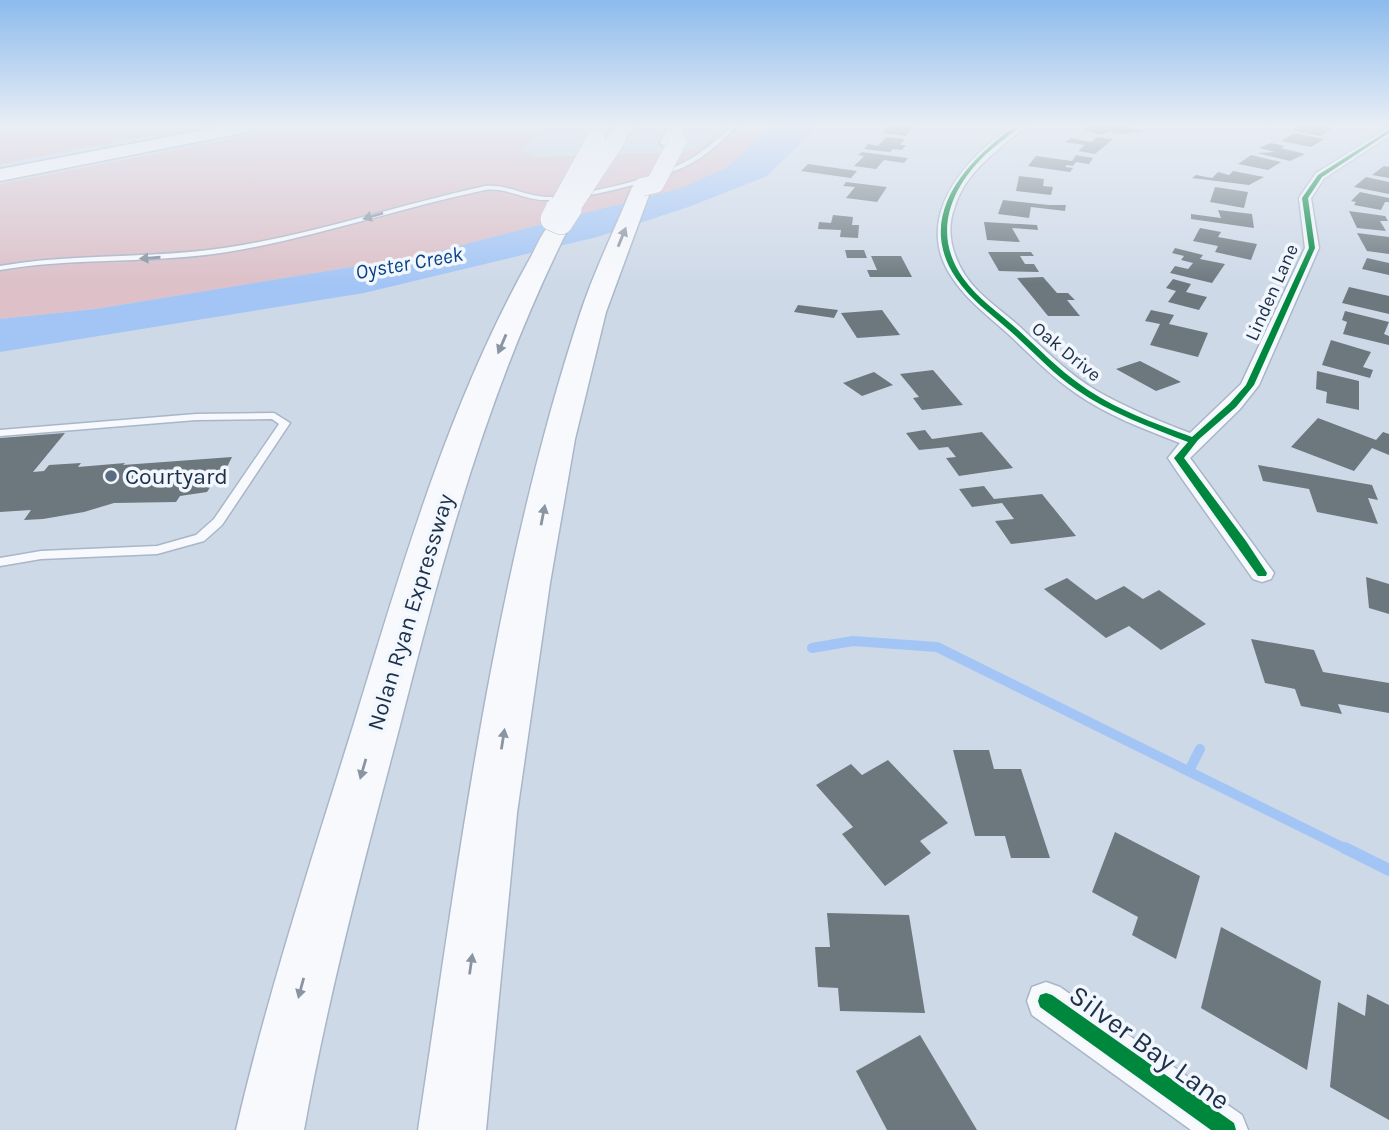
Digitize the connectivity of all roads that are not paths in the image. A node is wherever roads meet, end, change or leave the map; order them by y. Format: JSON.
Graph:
{"nodes":[{"id":1,"x":574,"y":178,"type":"edge"},
{"id":2,"x":592,"y":178,"type":"edge"},
{"id":3,"x":635,"y":178,"type":"edge"},
{"id":4,"x":658,"y":178,"type":"edge"},
{"id":5,"x":965,"y":178,"type":"edge"},
{"id":6,"x":1318,"y":178,"type":"edge"},
{"id":7,"x":561,"y":223,"type":"junction"},
{"id":8,"x":0,"y":268,"type":"edge"},
{"id":9,"x":0,"y":433,"type":"edge"},
{"id":10,"x":1191,"y":440,"type":"junction"},
{"id":11,"x":0,"y":562,"type":"edge"},
{"id":12,"x":1262,"y":573,"type":"dead end"},
{"id":13,"x":1046,"y":1001,"type":"dead end"},
{"id":14,"x":462,"y":1032,"type":"junction"},
{"id":15,"x":285,"y":1052,"type":"junction"},
{"id":16,"x":259,"y":1130,"type":"edge"},
{"id":17,"x":270,"y":1130,"type":"edge"},
{"id":18,"x":452,"y":1130,"type":"edge"},
{"id":19,"x":459,"y":1130,"type":"edge"},
{"id":20,"x":1227,"y":1130,"type":"edge"}],
"edges":[{"from":1,"to":7,"type":"main road","bridge":true},
{"from":2,"to":7,"type":"main road","name":"Nolan Ryan Expressway","bridge":true},
{"from":3,"to":8,"type":"lane","one_way":true},
{"from":14,"to":4,"type":"main road","one_way":true,"bridge":true},
{"from":5,"to":10,"type":"street","name":"Oak Drive"},
{"from":6,"to":10,"type":"street","name":"Linden Lane"},
{"from":7,"to":15,"type":"main road","name":"Nolan Ryan Expressway","one_way":true},
{"from":9,"to":11,"type":"lane"},
{"from":10,"to":12,"type":"street"},
{"from":13,"to":20,"type":"street","name":"Silver Bay Lane"},
{"from":14,"to":18,"type":"main road"},
{"from":14,"to":19,"type":"main road"},
{"from":15,"to":16,"type":"main road"},
{"from":15,"to":17,"type":"main road","name":"Nolan Ryan Expressway"}]}
